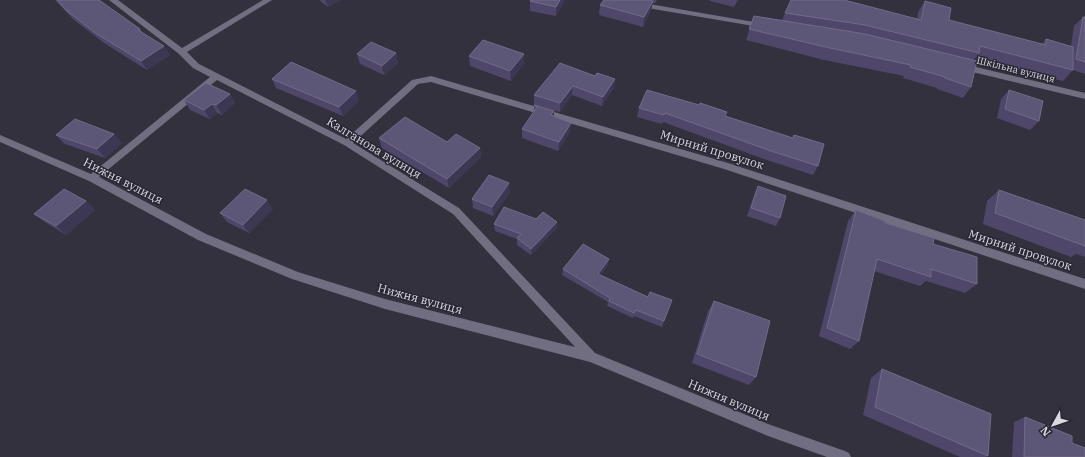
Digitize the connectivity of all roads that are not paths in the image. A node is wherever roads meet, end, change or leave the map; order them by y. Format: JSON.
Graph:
{"nodes":[{"id":1,"x":112,"y":0,"type":"edge"},
{"id":2,"x":268,"y":0,"type":"edge"},
{"id":3,"x":612,"y":0,"type":"edge"},
{"id":4,"x":774,"y":27,"type":"edge"},
{"id":5,"x":182,"y":52,"type":"junction"},
{"id":6,"x":957,"y":65,"type":"edge"},
{"id":7,"x":215,"y":77,"type":"junction"},
{"id":8,"x":1085,"y":96,"type":"edge"},
{"id":9,"x":0,"y":138,"type":"edge"},
{"id":10,"x":347,"y":143,"type":"junction"},
{"id":11,"x":92,"y":178,"type":"junction"},
{"id":12,"x":1085,"y":284,"type":"edge"},
{"id":13,"x":591,"y":357,"type":"junction"},
{"id":14,"x":845,"y":457,"type":"edge"}],
"edges":[{"from":1,"to":5,"type":"street","name":"Калганова вулиця"},
{"from":2,"to":5,"type":"street"},
{"from":3,"to":4,"type":"street"},
{"from":5,"to":7,"type":"street","name":"Калганова вулиця"},
{"from":6,"to":8,"type":"street","name":"Шкільна вулиця"},
{"from":7,"to":10,"type":"street","name":"Калганова вулиця"},
{"from":7,"to":11,"type":"street"},
{"from":9,"to":11,"type":"street","name":"Нижня вулиця"},
{"from":10,"to":12,"type":"street","name":"Мирний провулок"},
{"from":10,"to":13,"type":"street","name":"Калганова вулиця"},
{"from":11,"to":13,"type":"street","name":"Нижня вулиця"},
{"from":13,"to":14,"type":"street","name":"Нижня вулиця"}]}
